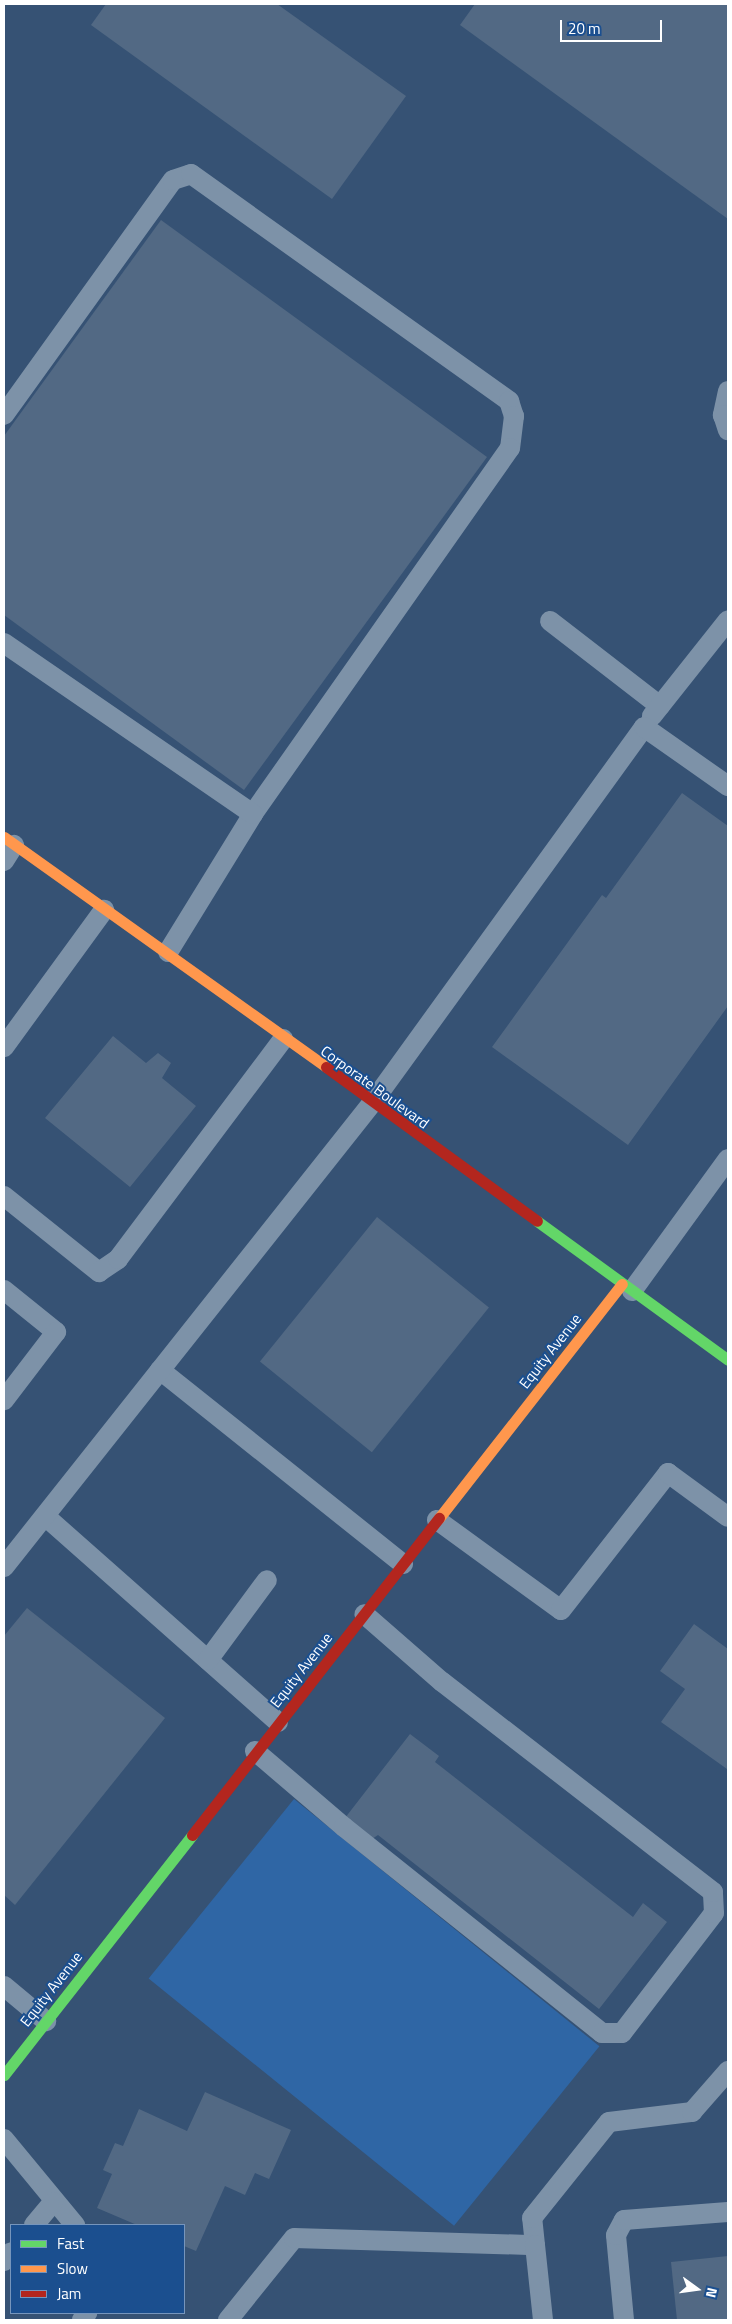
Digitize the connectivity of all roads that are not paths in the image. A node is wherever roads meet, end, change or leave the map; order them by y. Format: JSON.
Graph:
{"nodes":[{"id":1,"x":728,"y":391,"type":"edge"},
{"id":2,"x":4,"y":415,"type":"edge"},
{"id":3,"x":728,"y":430,"type":"edge"},
{"id":4,"x":728,"y":620,"type":"edge"},
{"id":5,"x":550,"y":621,"type":"dead end"},
{"id":6,"x":4,"y":643,"type":"edge"},
{"id":7,"x":660,"y":706,"type":"junction"},
{"id":8,"x":644,"y":727,"type":"junction"},
{"id":9,"x":728,"y":786,"type":"edge"},
{"id":10,"x":253,"y":814,"type":"junction"},
{"id":11,"x":7,"y":848,"type":"edge"},
{"id":12,"x":104,"y":910,"type":"junction"},
{"id":13,"x":168,"y":952,"type":"junction"},
{"id":14,"x":283,"y":1040,"type":"junction"},
{"id":15,"x":4,"y":1047,"type":"edge"},
{"id":16,"x":372,"y":1103,"type":"junction"},
{"id":17,"x":728,"y":1159,"type":"edge"},
{"id":18,"x":4,"y":1196,"type":"edge"},
{"id":19,"x":627,"y":1287,"type":"junction"},
{"id":20,"x":4,"y":1290,"type":"edge"},
{"id":21,"x":728,"y":1360,"type":"edge"},
{"id":22,"x":160,"y":1370,"type":"junction"},
{"id":23,"x":4,"y":1400,"type":"edge"},
{"id":24,"x":45,"y":1516,"type":"junction"},
{"id":25,"x":728,"y":1517,"type":"edge"},
{"id":26,"x":437,"y":1520,"type":"junction"},
{"id":27,"x":404,"y":1564,"type":"junction"},
{"id":28,"x":4,"y":1567,"type":"edge"},
{"id":29,"x":267,"y":1580,"type":"dead end"},
{"id":30,"x":364,"y":1614,"type":"junction"},
{"id":31,"x":208,"y":1660,"type":"junction"},
{"id":32,"x":278,"y":1722,"type":"junction"},
{"id":33,"x":255,"y":1751,"type":"junction"},
{"id":34,"x":4,"y":1986,"type":"edge"},
{"id":35,"x":46,"y":2021,"type":"junction"},
{"id":36,"x":728,"y":2071,"type":"edge"},
{"id":37,"x":4,"y":2075,"type":"edge"},
{"id":38,"x":4,"y":2139,"type":"edge"},
{"id":39,"x":54,"y":2202,"type":"junction"},
{"id":40,"x":728,"y":2212,"type":"edge"},
{"id":41,"x":35,"y":2224,"type":"edge"},
{"id":42,"x":74,"y":2224,"type":"edge"},
{"id":43,"x":536,"y":2246,"type":"junction"},
{"id":44,"x":228,"y":2320,"type":"edge"},
{"id":45,"x":543,"y":2320,"type":"edge"},
{"id":46,"x":624,"y":2320,"type":"edge"}],
"edges":[{"from":1,"to":3,"type":"lane"},
{"from":2,"to":10,"type":"lane"},
{"from":4,"to":7,"type":"lane"},
{"from":5,"to":7,"type":"lane"},
{"from":6,"to":10,"type":"lane"},
{"from":7,"to":8,"type":"lane"},
{"from":8,"to":9,"type":"lane"},
{"from":8,"to":16,"type":"lane"},
{"from":10,"to":13,"type":"lane"},
{"from":11,"to":12,"type":"street","name":"Corporate Boulevard"},
{"from":12,"to":13,"type":"street","name":"Corporate Boulevard"},
{"from":12,"to":15,"type":"lane"},
{"from":13,"to":14,"type":"street","name":"Corporate Boulevard"},
{"from":14,"to":16,"type":"street","name":"Corporate Boulevard"},
{"from":14,"to":18,"type":"lane"},
{"from":16,"to":19,"type":"street","name":"Corporate Boulevard"},
{"from":16,"to":22,"type":"lane"},
{"from":17,"to":19,"type":"lane"},
{"from":19,"to":21,"type":"street","name":"Corporate Boulevard"},
{"from":19,"to":26,"type":"street","name":"Equity Avenue"},
{"from":20,"to":23,"type":"lane"},
{"from":22,"to":24,"type":"lane"},
{"from":22,"to":27,"type":"lane"},
{"from":24,"to":28,"type":"lane"},
{"from":24,"to":31,"type":"lane"},
{"from":25,"to":26,"type":"lane"},
{"from":26,"to":27,"type":"street","name":"Equity Avenue"},
{"from":27,"to":30,"type":"street","name":"Equity Avenue"},
{"from":29,"to":31,"type":"lane"},
{"from":30,"to":32,"type":"street","name":"Equity Avenue"},
{"from":30,"to":33,"type":"lane"},
{"from":31,"to":32,"type":"lane"},
{"from":32,"to":33,"type":"street","name":"Equity Avenue"},
{"from":33,"to":35,"type":"street","name":"Equity Avenue"},
{"from":34,"to":35,"type":"lane"},
{"from":35,"to":37,"type":"street","name":"Equity Avenue"},
{"from":36,"to":43,"type":"lane"},
{"from":38,"to":39,"type":"lane"},
{"from":39,"to":41,"type":"lane"},
{"from":39,"to":42,"type":"lane"},
{"from":40,"to":46,"type":"lane"},
{"from":43,"to":44,"type":"lane"},
{"from":43,"to":45,"type":"lane"}]}
